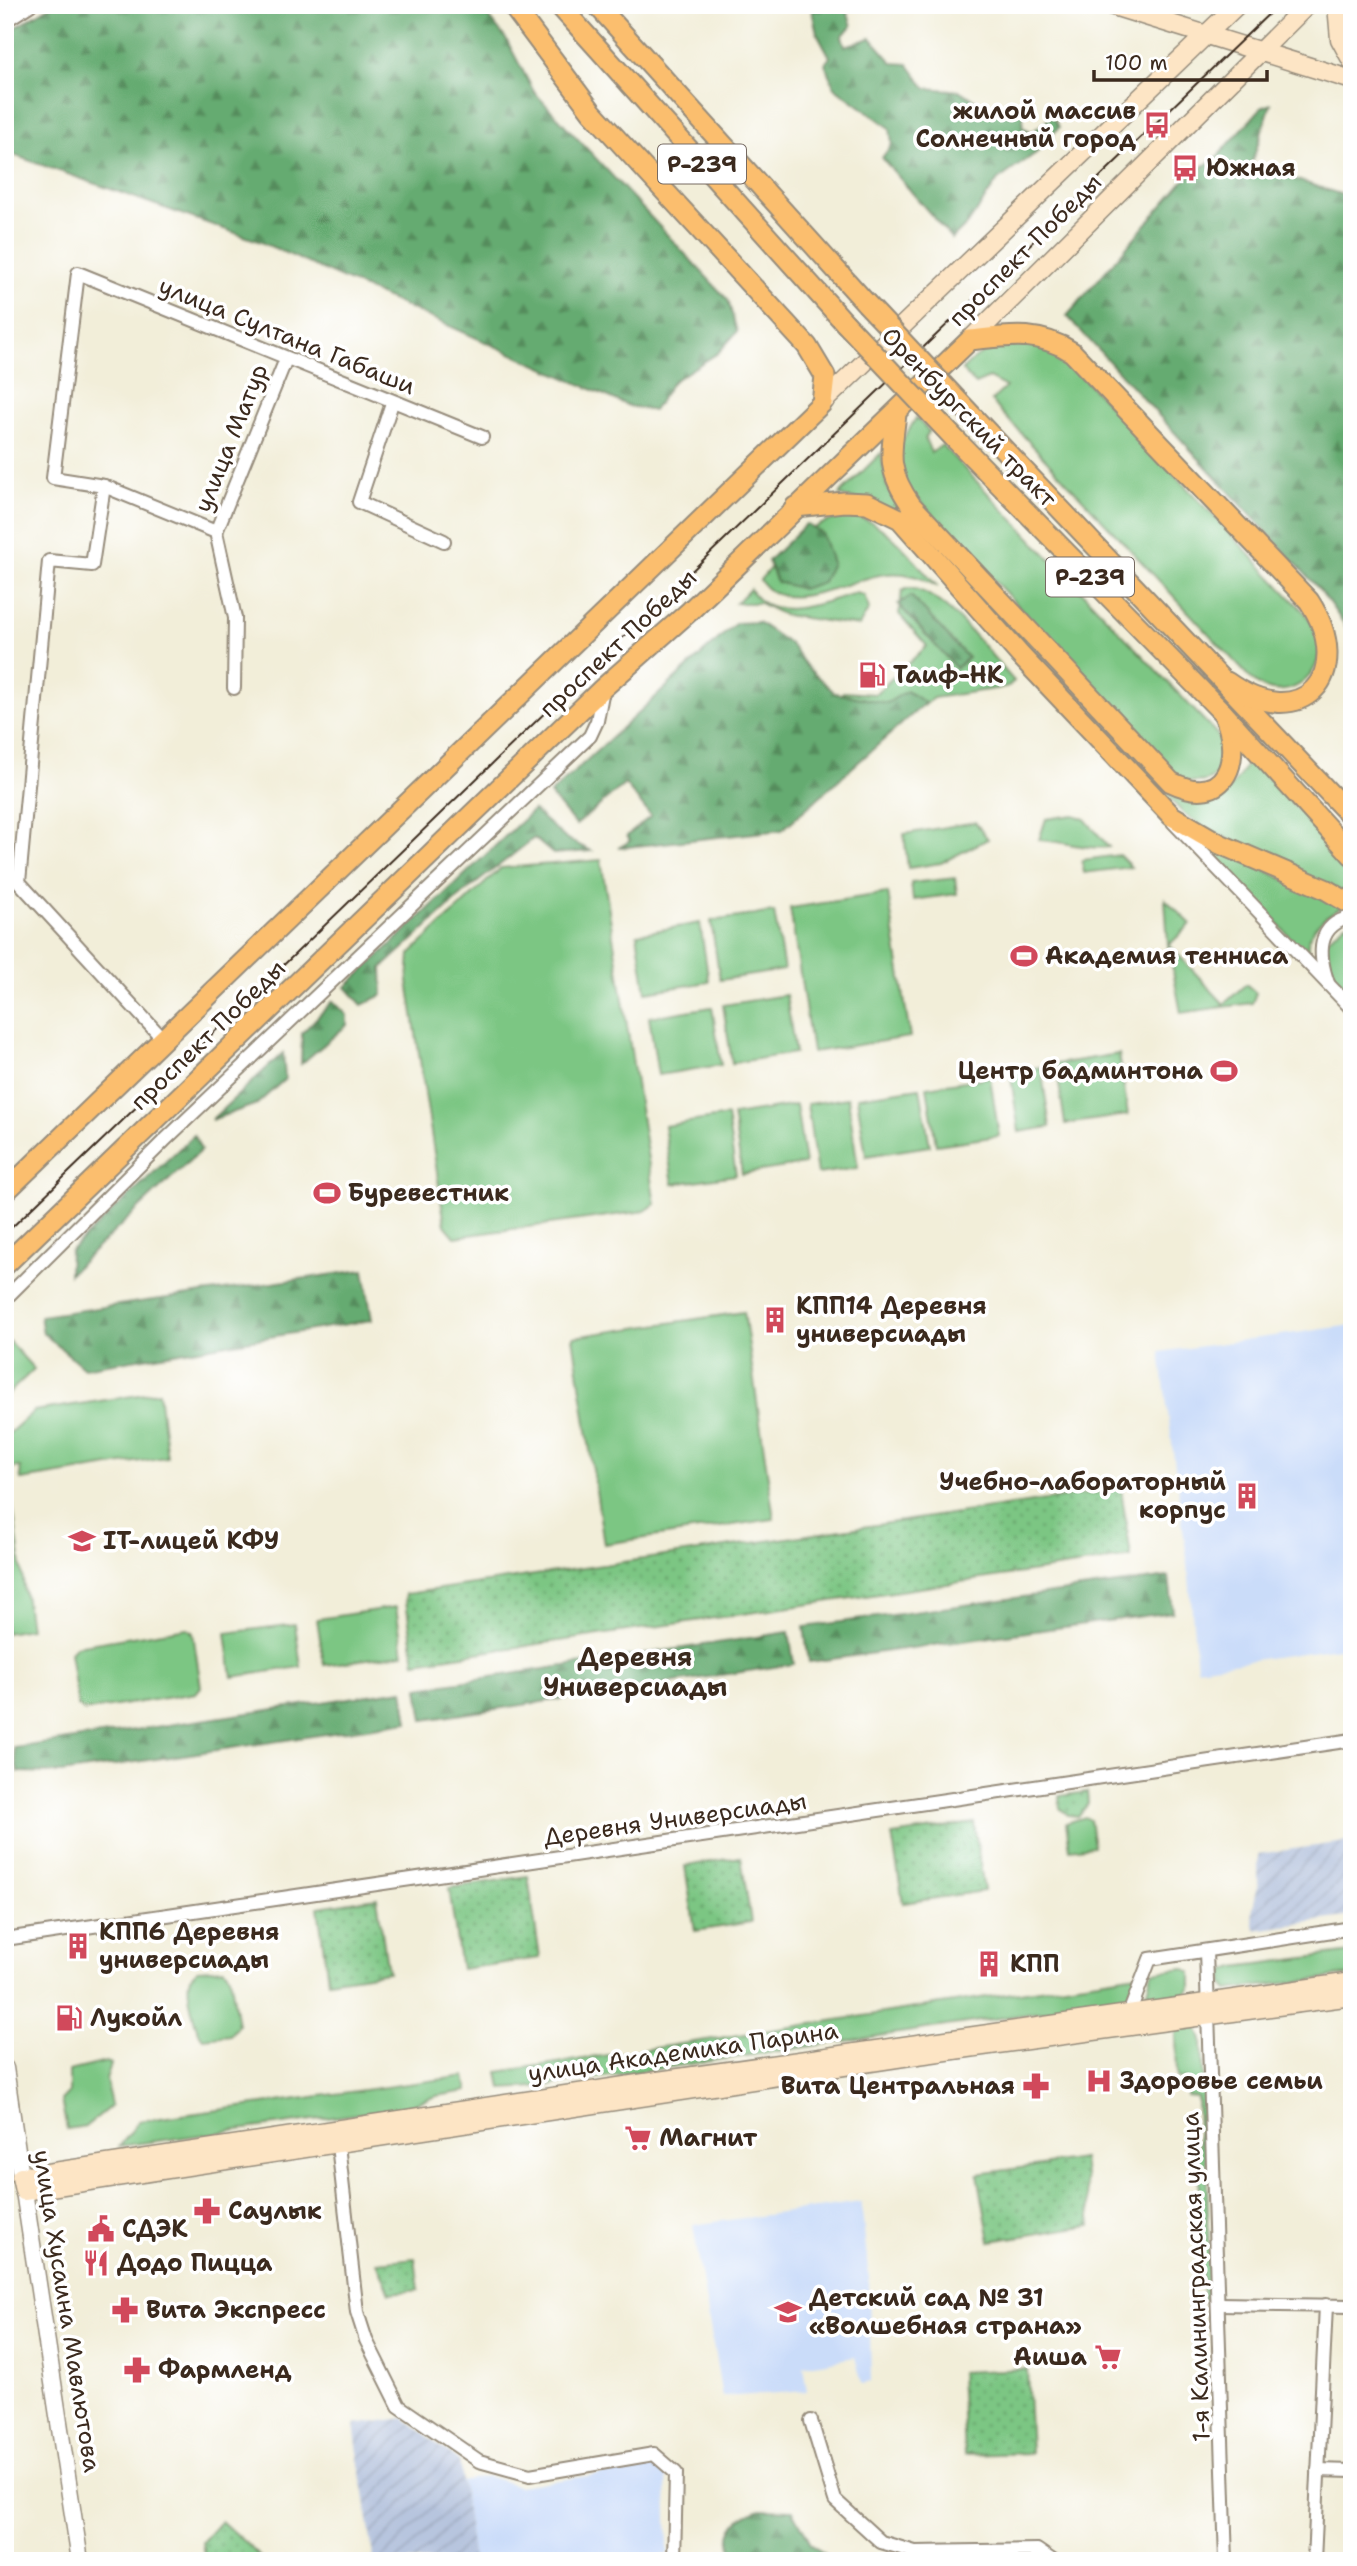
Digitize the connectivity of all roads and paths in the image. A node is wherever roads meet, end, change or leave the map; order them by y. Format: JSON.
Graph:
{"nodes":[{"id":1,"x":30,"y":5,"type":"edge"},
{"id":2,"x":512,"y":5,"type":"edge"},
{"id":3,"x":559,"y":5,"type":"edge"},
{"id":4,"x":597,"y":5,"type":"edge"},
{"id":5,"x":1110,"y":5,"type":"edge"},
{"id":6,"x":1237,"y":5,"type":"edge"},
{"id":7,"x":1307,"y":5,"type":"edge"},
{"id":8,"x":1337,"y":5,"type":"edge"},
{"id":9,"x":5,"y":21,"type":"edge"},
{"id":10,"x":1205,"y":34,"type":"junction"},
{"id":11,"x":1259,"y":52,"type":"junction"},
{"id":12,"x":1352,"y":61,"type":"edge"},
{"id":13,"x":1352,"y":80,"type":"edge"},
{"id":14,"x":78,"y":273,"type":"joint"},
{"id":15,"x":970,"y":340,"type":"junction"},
{"id":16,"x":286,"y":359,"type":"junction"},
{"id":17,"x":392,"y":402,"type":"junction"},
{"id":18,"x":822,"y":403,"type":"junction"},
{"id":19,"x":896,"y":414,"type":"junction"},
{"id":20,"x":482,"y":437,"type":"dead end"},
{"id":21,"x":104,"y":486,"type":"junction"},
{"id":22,"x":794,"y":507,"type":"junction"},
{"id":23,"x":216,"y":532,"type":"junction"},
{"id":24,"x":444,"y":541,"type":"dead end"},
{"id":25,"x":1227,"y":682,"type":"junction"},
{"id":26,"x":234,"y":688,"type":"dead end"},
{"id":27,"x":603,"y":688,"type":"junction"},
{"id":28,"x":1223,"y":713,"type":"junction"},
{"id":29,"x":1160,"y":806,"type":"junction"},
{"id":30,"x":1352,"y":817,"type":"edge"},
{"id":31,"x":1352,"y":855,"type":"edge"},
{"id":32,"x":1352,"y":905,"type":"edge"},
{"id":33,"x":1352,"y":917,"type":"edge"},
{"id":34,"x":1329,"y":987,"type":"junction"},
{"id":35,"x":1352,"y":1010,"type":"edge"},
{"id":36,"x":162,"y":1038,"type":"junction"},
{"id":37,"x":5,"y":1192,"type":"edge"},
{"id":38,"x":5,"y":1265,"type":"edge"},
{"id":39,"x":5,"y":1299,"type":"edge"},
{"id":40,"x":1352,"y":1740,"type":"edge"},
{"id":41,"x":1352,"y":1928,"type":"edge"},
{"id":42,"x":5,"y":1940,"type":"edge"},
{"id":43,"x":1206,"y":1951,"type":"junction"},
{"id":44,"x":1352,"y":1982,"type":"edge"},
{"id":45,"x":1352,"y":1996,"type":"edge"},
{"id":46,"x":1208,"y":2009,"type":"junction"},
{"id":47,"x":1130,"y":2011,"type":"junction"},
{"id":48,"x":5,"y":2068,"type":"edge"},
{"id":49,"x":578,"y":2099,"type":"junction"},
{"id":50,"x":337,"y":2136,"type":"junction"},
{"id":51,"x":23,"y":2184,"type":"junction"},
{"id":52,"x":1219,"y":2304,"type":"junction"},
{"id":53,"x":1326,"y":2305,"type":"junction"},
{"id":54,"x":1352,"y":2306,"type":"edge"},
{"id":55,"x":811,"y":2421,"type":"dead end"},
{"id":56,"x":1318,"y":2470,"type":"junction"},
{"id":57,"x":1352,"y":2471,"type":"edge"},
{"id":58,"x":80,"y":2561,"type":"edge"},
{"id":59,"x":674,"y":2561,"type":"edge"},
{"id":60,"x":1053,"y":2561,"type":"edge"},
{"id":61,"x":1226,"y":2561,"type":"edge"},
{"id":62,"x":1314,"y":2561,"type":"edge"}],
"edges":[{"from":1,"to":9,"type":"street"},
{"from":2,"to":18,"type":"main road"},
{"from":3,"to":28,"type":"main road","name":"Оренбургский тракт","number":"Р-239","bridge":true},
{"from":4,"to":25,"type":"main road","name":"Оренбургский тракт","number":"Р-239","bridge":true},
{"from":5,"to":10,"type":"main road"},
{"from":6,"to":10,"type":"main road","name":"проспект Победы"},
{"from":7,"to":11,"type":"main road","name":"проспект Победы"},
{"from":8,"to":12,"type":"main road"},
{"from":10,"to":11,"type":"main road"},
{"from":10,"to":18,"type":"main road","name":"проспект Победы"},
{"from":11,"to":13,"type":"main road"},
{"from":11,"to":15,"type":"main road","name":"проспект Победы"},
{"from":14,"to":16,"type":"street","name":"улица Султана Габаши"},
{"from":14,"to":21,"type":"street","name":"улица Матур"},
{"from":15,"to":19,"type":"main road","name":"проспект Победы"},
{"from":15,"to":25,"type":"main road"},
{"from":16,"to":17,"type":"street","name":"улица Султана Габаши"},
{"from":16,"to":23,"type":"street","name":"улица Матур"},
{"from":17,"to":20,"type":"street","name":"улица Султана Габаши"},
{"from":17,"to":24,"type":"street"},
{"from":18,"to":36,"type":"main road","name":"проспект Победы"},
{"from":19,"to":22,"type":"main road","name":"проспект Победы"},
{"from":19,"to":28,"type":"main road"},
{"from":21,"to":23,"type":"street","name":"улица Матур"},
{"from":21,"to":36,"type":"street"},
{"from":22,"to":27,"type":"main road","name":"проспект Победы"},
{"from":22,"to":29,"type":"main road"},
{"from":23,"to":26,"type":"street","name":"улица Матур"},
{"from":25,"to":30,"type":"main road","name":"Оренбургский тракт","number":"Р-239"},
{"from":27,"to":38,"type":"main road","name":"проспект Победы"},
{"from":27,"to":39,"type":"street"},
{"from":28,"to":31,"type":"main road","name":"Оренбургский тракт","number":"Р-239"},
{"from":29,"to":32,"type":"main road"},
{"from":29,"to":34,"type":"street"},
{"from":33,"to":34,"type":"street"},
{"from":34,"to":35,"type":"street"},
{"from":36,"to":37,"type":"main road","name":"проспект Победы"},
{"from":40,"to":42,"type":"street","name":"Деревня Универсиады"},
{"from":41,"to":43,"type":"street"},
{"from":43,"to":46,"type":"street","name":"1-я Калининградская улица"},
{"from":43,"to":47,"type":"street"},
{"from":44,"to":46,"type":"main road","name":"улица Академика Парина"},
{"from":45,"to":46,"type":"main road","name":"улица Академика Парина"},
{"from":46,"to":47,"type":"main road","name":"улица Академика Парина"},
{"from":46,"to":49,"type":"main road","name":"улица Академика Парина"},
{"from":46,"to":52,"type":"street","name":"1-я Калининградская улица"},
{"from":47,"to":49,"type":"main road","name":"улица Академика Парина"},
{"from":48,"to":51,"type":"street","name":"улица Хусаина Мавлютова"},
{"from":49,"to":50,"type":"main road","name":"улица Академика Парина"},
{"from":50,"to":51,"type":"main road","name":"улица Академика Парина"},
{"from":50,"to":59,"type":"street"},
{"from":51,"to":58,"type":"street","name":"улица Хусаина Мавлютова"},
{"from":52,"to":53,"type":"street"},
{"from":52,"to":61,"type":"street","name":"1-я Калининградская улица"},
{"from":53,"to":54,"type":"street"},
{"from":53,"to":56,"type":"street"},
{"from":55,"to":60,"type":"street"},
{"from":56,"to":57,"type":"street"},
{"from":56,"to":62,"type":"street"}]}
